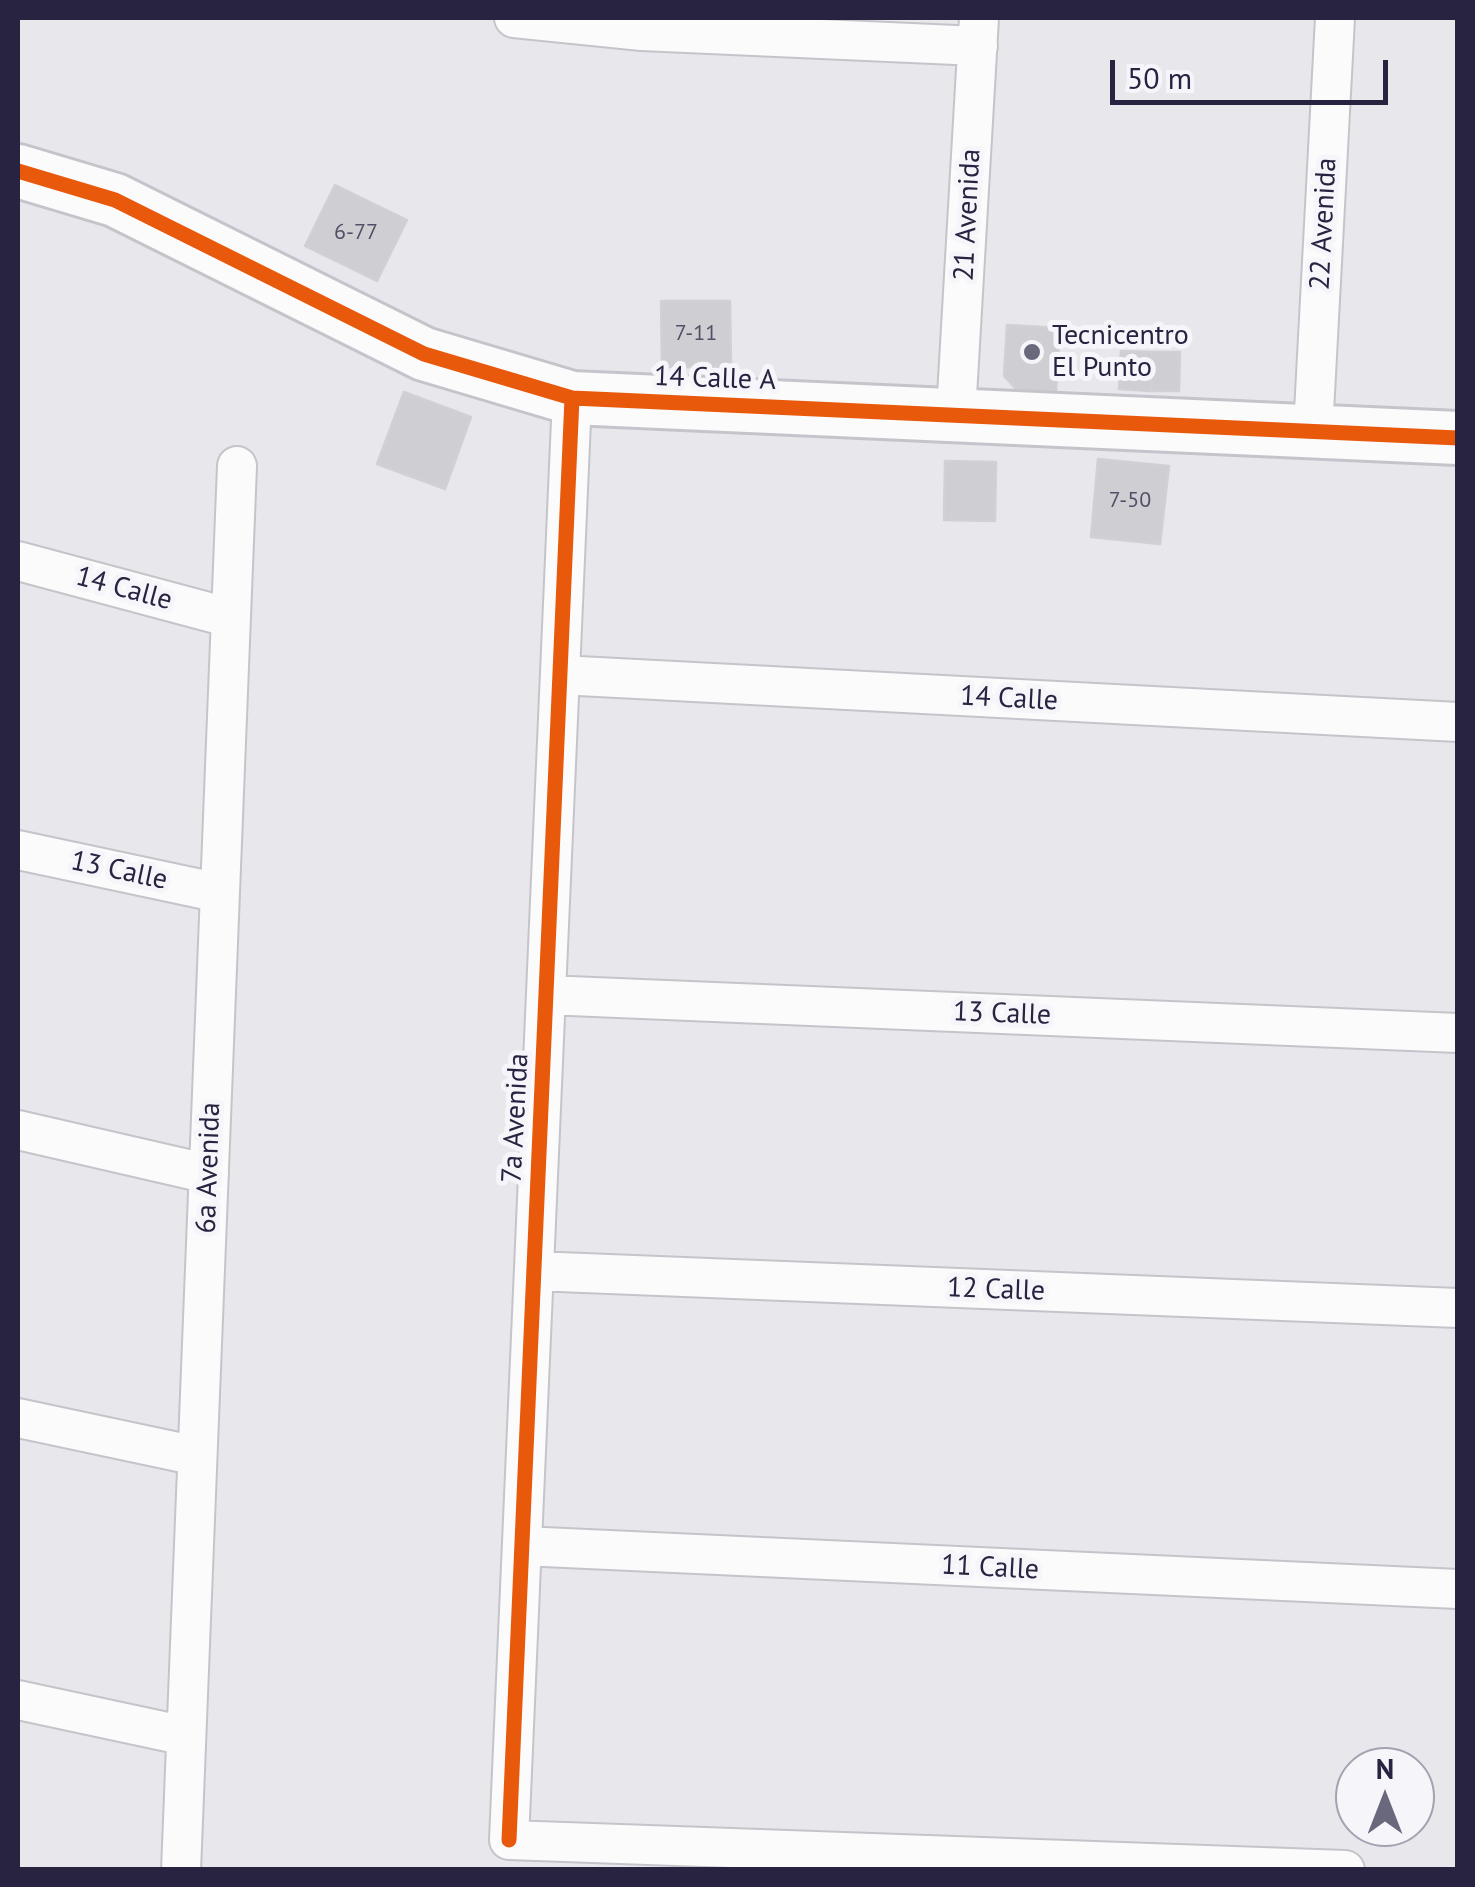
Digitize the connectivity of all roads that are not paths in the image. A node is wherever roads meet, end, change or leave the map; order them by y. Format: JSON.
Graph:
{"nodes":[{"id":1,"x":514,"y":18,"type":"edge"},
{"id":2,"x":1335,"y":18,"type":"edge"},
{"id":3,"x":642,"y":24,"type":"edge"},
{"id":4,"x":979,"y":32,"type":"edge"},
{"id":5,"x":18,"y":171,"type":"edge"},
{"id":6,"x":572,"y":398,"type":"junction"},
{"id":7,"x":956,"y":413,"type":"junction"},
{"id":8,"x":1313,"y":431,"type":"junction"},
{"id":9,"x":1458,"y":438,"type":"edge"},
{"id":10,"x":237,"y":466,"type":"dead end"},
{"id":11,"x":18,"y":561,"type":"edge"},
{"id":12,"x":231,"y":618,"type":"junction"},
{"id":13,"x":560,"y":675,"type":"junction"},
{"id":14,"x":1458,"y":722,"type":"edge"},
{"id":15,"x":18,"y":850,"type":"edge"},
{"id":16,"x":220,"y":893,"type":"junction"},
{"id":17,"x":546,"y":995,"type":"junction"},
{"id":18,"x":1458,"y":1033,"type":"edge"},
{"id":19,"x":18,"y":1130,"type":"edge"},
{"id":20,"x":209,"y":1174,"type":"junction"},
{"id":21,"x":534,"y":1271,"type":"junction"},
{"id":22,"x":1458,"y":1308,"type":"edge"},
{"id":23,"x":18,"y":1418,"type":"edge"},
{"id":24,"x":197,"y":1456,"type":"junction"},
{"id":25,"x":522,"y":1546,"type":"junction"},
{"id":26,"x":1458,"y":1590,"type":"edge"},
{"id":27,"x":18,"y":1700,"type":"edge"},
{"id":28,"x":186,"y":1736,"type":"junction"},
{"id":29,"x":509,"y":1840,"type":"junction"},
{"id":30,"x":180,"y":1870,"type":"edge"},
{"id":31,"x":546,"y":1870,"type":"edge"},
{"id":32,"x":1345,"y":1870,"type":"edge"}],
"edges":[{"from":1,"to":3,"type":"street"},
{"from":2,"to":8,"type":"street","name":"22 Avenida"},
{"from":3,"to":4,"type":"street"},
{"from":4,"to":7,"type":"street","name":"21 Avenida"},
{"from":5,"to":6,"type":"street","name":"14 Calle A"},
{"from":6,"to":7,"type":"street","name":"14 Calle A"},
{"from":6,"to":13,"type":"street","name":"7a Avenida"},
{"from":7,"to":8,"type":"street","name":"14 Calle A"},
{"from":8,"to":9,"type":"street","name":"14 Calle A"},
{"from":10,"to":12,"type":"street","name":"6a Avenida"},
{"from":11,"to":12,"type":"street","name":"14 Calle"},
{"from":12,"to":16,"type":"street","name":"6a Avenida"},
{"from":13,"to":14,"type":"street","name":"14 Calle"},
{"from":13,"to":17,"type":"street","name":"7a Avenida"},
{"from":15,"to":16,"type":"street","name":"13 Calle"},
{"from":16,"to":20,"type":"street","name":"6a Avenida"},
{"from":17,"to":18,"type":"street","name":"13 Calle"},
{"from":17,"to":21,"type":"street","name":"7a Avenida"},
{"from":19,"to":20,"type":"street"},
{"from":20,"to":24,"type":"street","name":"6a Avenida"},
{"from":21,"to":22,"type":"street","name":"12 Calle"},
{"from":21,"to":25,"type":"street","name":"7a Avenida"},
{"from":23,"to":24,"type":"street"},
{"from":24,"to":28,"type":"street","name":"6a Avenida"},
{"from":25,"to":26,"type":"street","name":"11 Calle"},
{"from":25,"to":29,"type":"street","name":"7a Avenida"},
{"from":27,"to":28,"type":"street"},
{"from":28,"to":30,"type":"street","name":"6a Avenida"},
{"from":29,"to":31,"type":"street"},
{"from":29,"to":32,"type":"street"}]}
